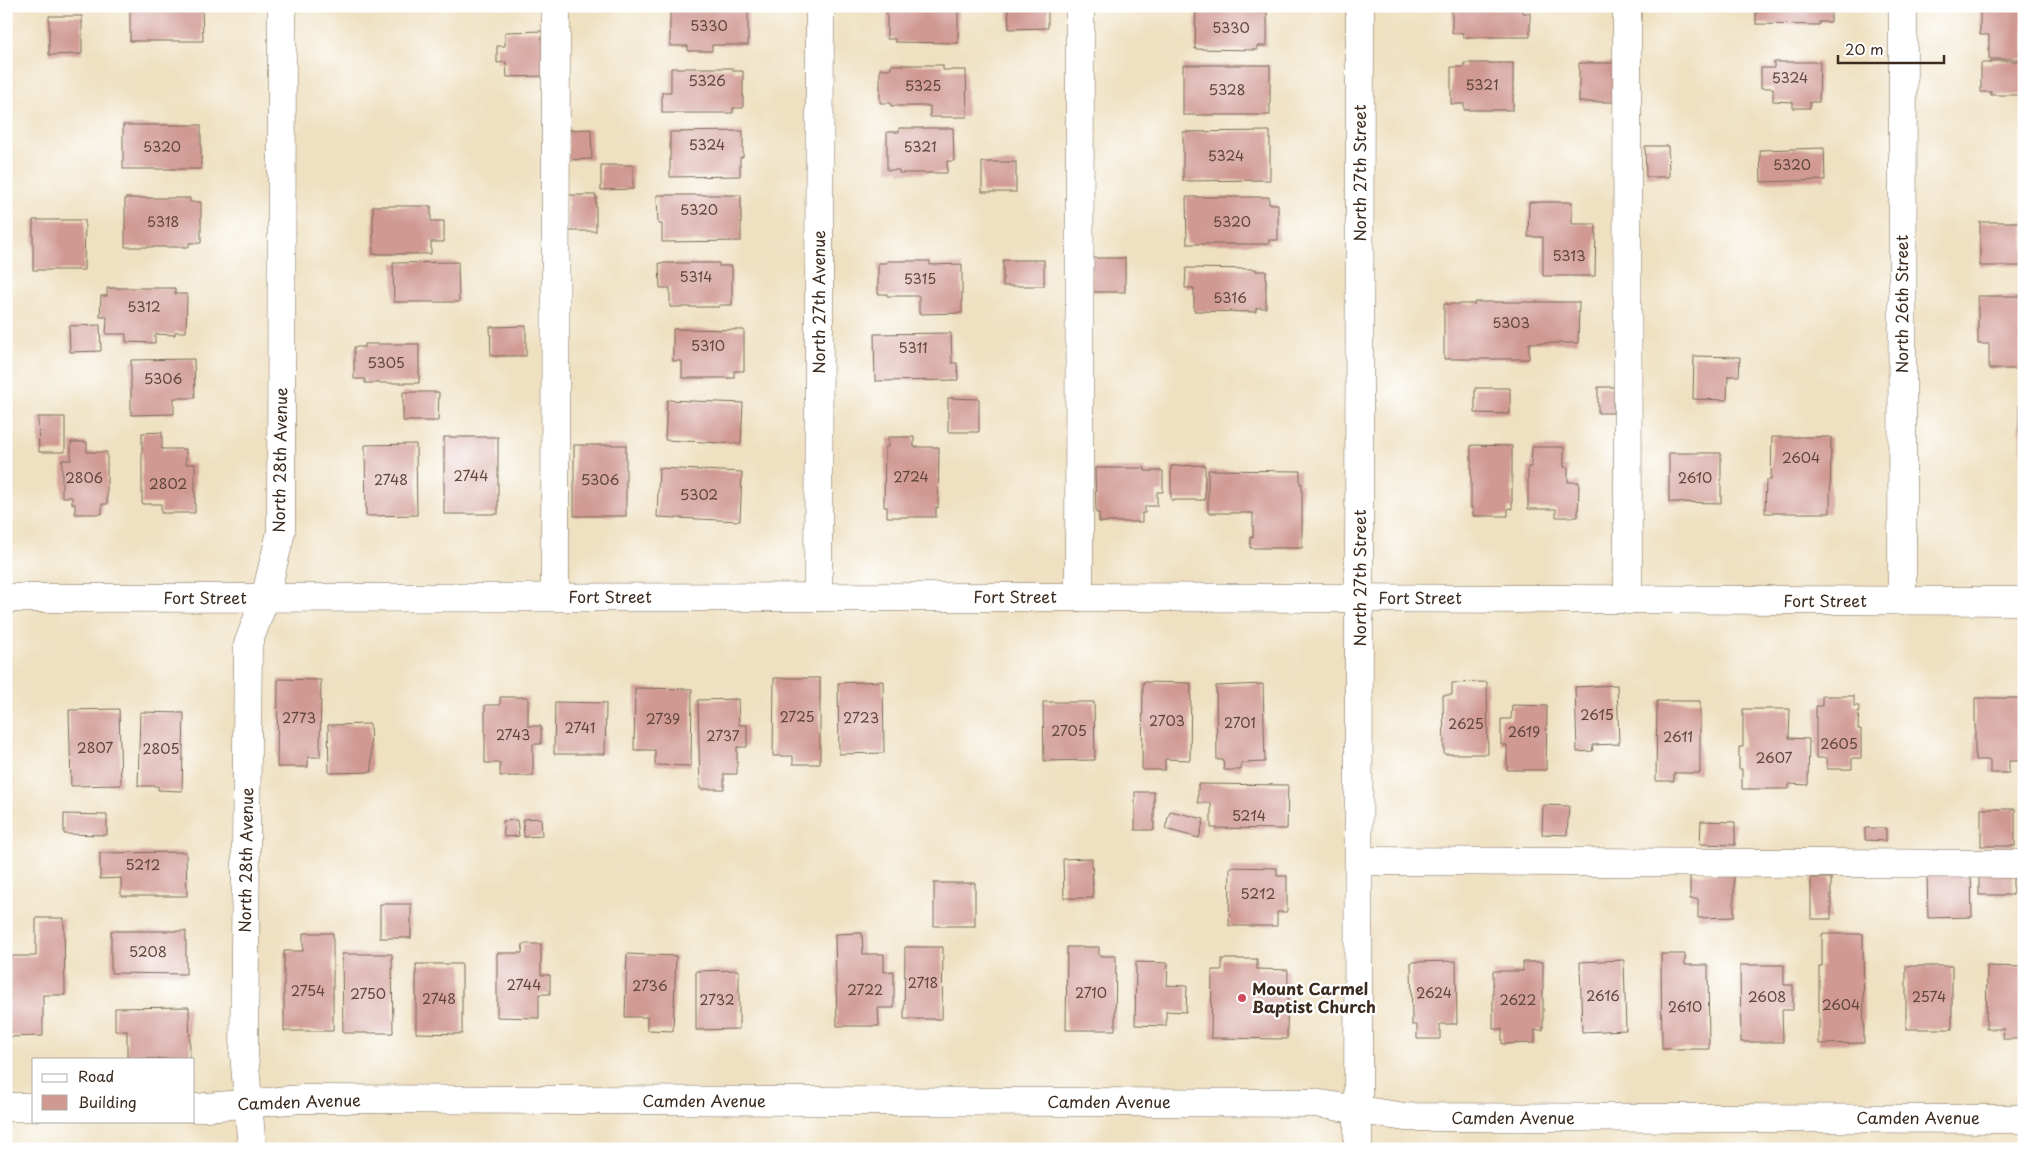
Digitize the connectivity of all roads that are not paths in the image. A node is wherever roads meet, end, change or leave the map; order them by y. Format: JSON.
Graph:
{"nodes":[{"id":1,"x":282,"y":6,"type":"edge"},
{"id":2,"x":556,"y":6,"type":"edge"},
{"id":3,"x":820,"y":6,"type":"edge"},
{"id":4,"x":1080,"y":6,"type":"edge"},
{"id":5,"x":1360,"y":6,"type":"edge"},
{"id":6,"x":1627,"y":6,"type":"edge"},
{"id":7,"x":1903,"y":6,"type":"edge"},
{"id":8,"x":555,"y":597,"type":"junction"},
{"id":9,"x":818,"y":597,"type":"junction"},
{"id":10,"x":1079,"y":597,"type":"junction"},
{"id":11,"x":6,"y":598,"type":"edge"},
{"id":12,"x":265,"y":598,"type":"junction"},
{"id":13,"x":1360,"y":598,"type":"junction"},
{"id":14,"x":1628,"y":600,"type":"junction"},
{"id":15,"x":1902,"y":601,"type":"junction"},
{"id":16,"x":2024,"y":602,"type":"edge"},
{"id":17,"x":1359,"y":861,"type":"junction"},
{"id":18,"x":2024,"y":864,"type":"edge"},
{"id":19,"x":248,"y":1103,"type":"junction"},
{"id":20,"x":6,"y":1107,"type":"edge"},
{"id":21,"x":32,"y":1107,"type":"edge"},
{"id":22,"x":195,"y":1108,"type":"edge"},
{"id":23,"x":1358,"y":1110,"type":"junction"},
{"id":24,"x":2024,"y":1118,"type":"edge"},
{"id":25,"x":252,"y":1149,"type":"edge"},
{"id":26,"x":1358,"y":1149,"type":"edge"}],
"edges":[{"from":1,"to":12,"type":"street","name":"North 28th Avenue"},
{"from":2,"to":8,"type":"street"},
{"from":3,"to":9,"type":"street","name":"North 27th Avenue"},
{"from":4,"to":10,"type":"street"},
{"from":5,"to":13,"type":"street","name":"North 27th Street"},
{"from":6,"to":14,"type":"street"},
{"from":7,"to":15,"type":"street","name":"North 26th Street"},
{"from":8,"to":9,"type":"street","name":"Fort Street"},
{"from":8,"to":12,"type":"street","name":"Fort Street"},
{"from":9,"to":10,"type":"street","name":"Fort Street"},
{"from":10,"to":13,"type":"street","name":"Fort Street"},
{"from":11,"to":12,"type":"street","name":"Fort Street"},
{"from":12,"to":19,"type":"street","name":"North 28th Avenue"},
{"from":13,"to":14,"type":"street","name":"Fort Street"},
{"from":13,"to":17,"type":"street","name":"North 27th Street"},
{"from":14,"to":15,"type":"street","name":"Fort Street"},
{"from":15,"to":16,"type":"street","name":"Fort Street"},
{"from":17,"to":18,"type":"street"},
{"from":17,"to":23,"type":"street","name":"North 27th Street"},
{"from":19,"to":22,"type":"street","name":"Camden Avenue"},
{"from":19,"to":23,"type":"street","name":"Camden Avenue"},
{"from":19,"to":25,"type":"street","name":"North 28th Avenue"},
{"from":20,"to":21,"type":"street"},
{"from":23,"to":24,"type":"street","name":"Camden Avenue"},
{"from":23,"to":26,"type":"street","name":"North 27th Street"}]}
